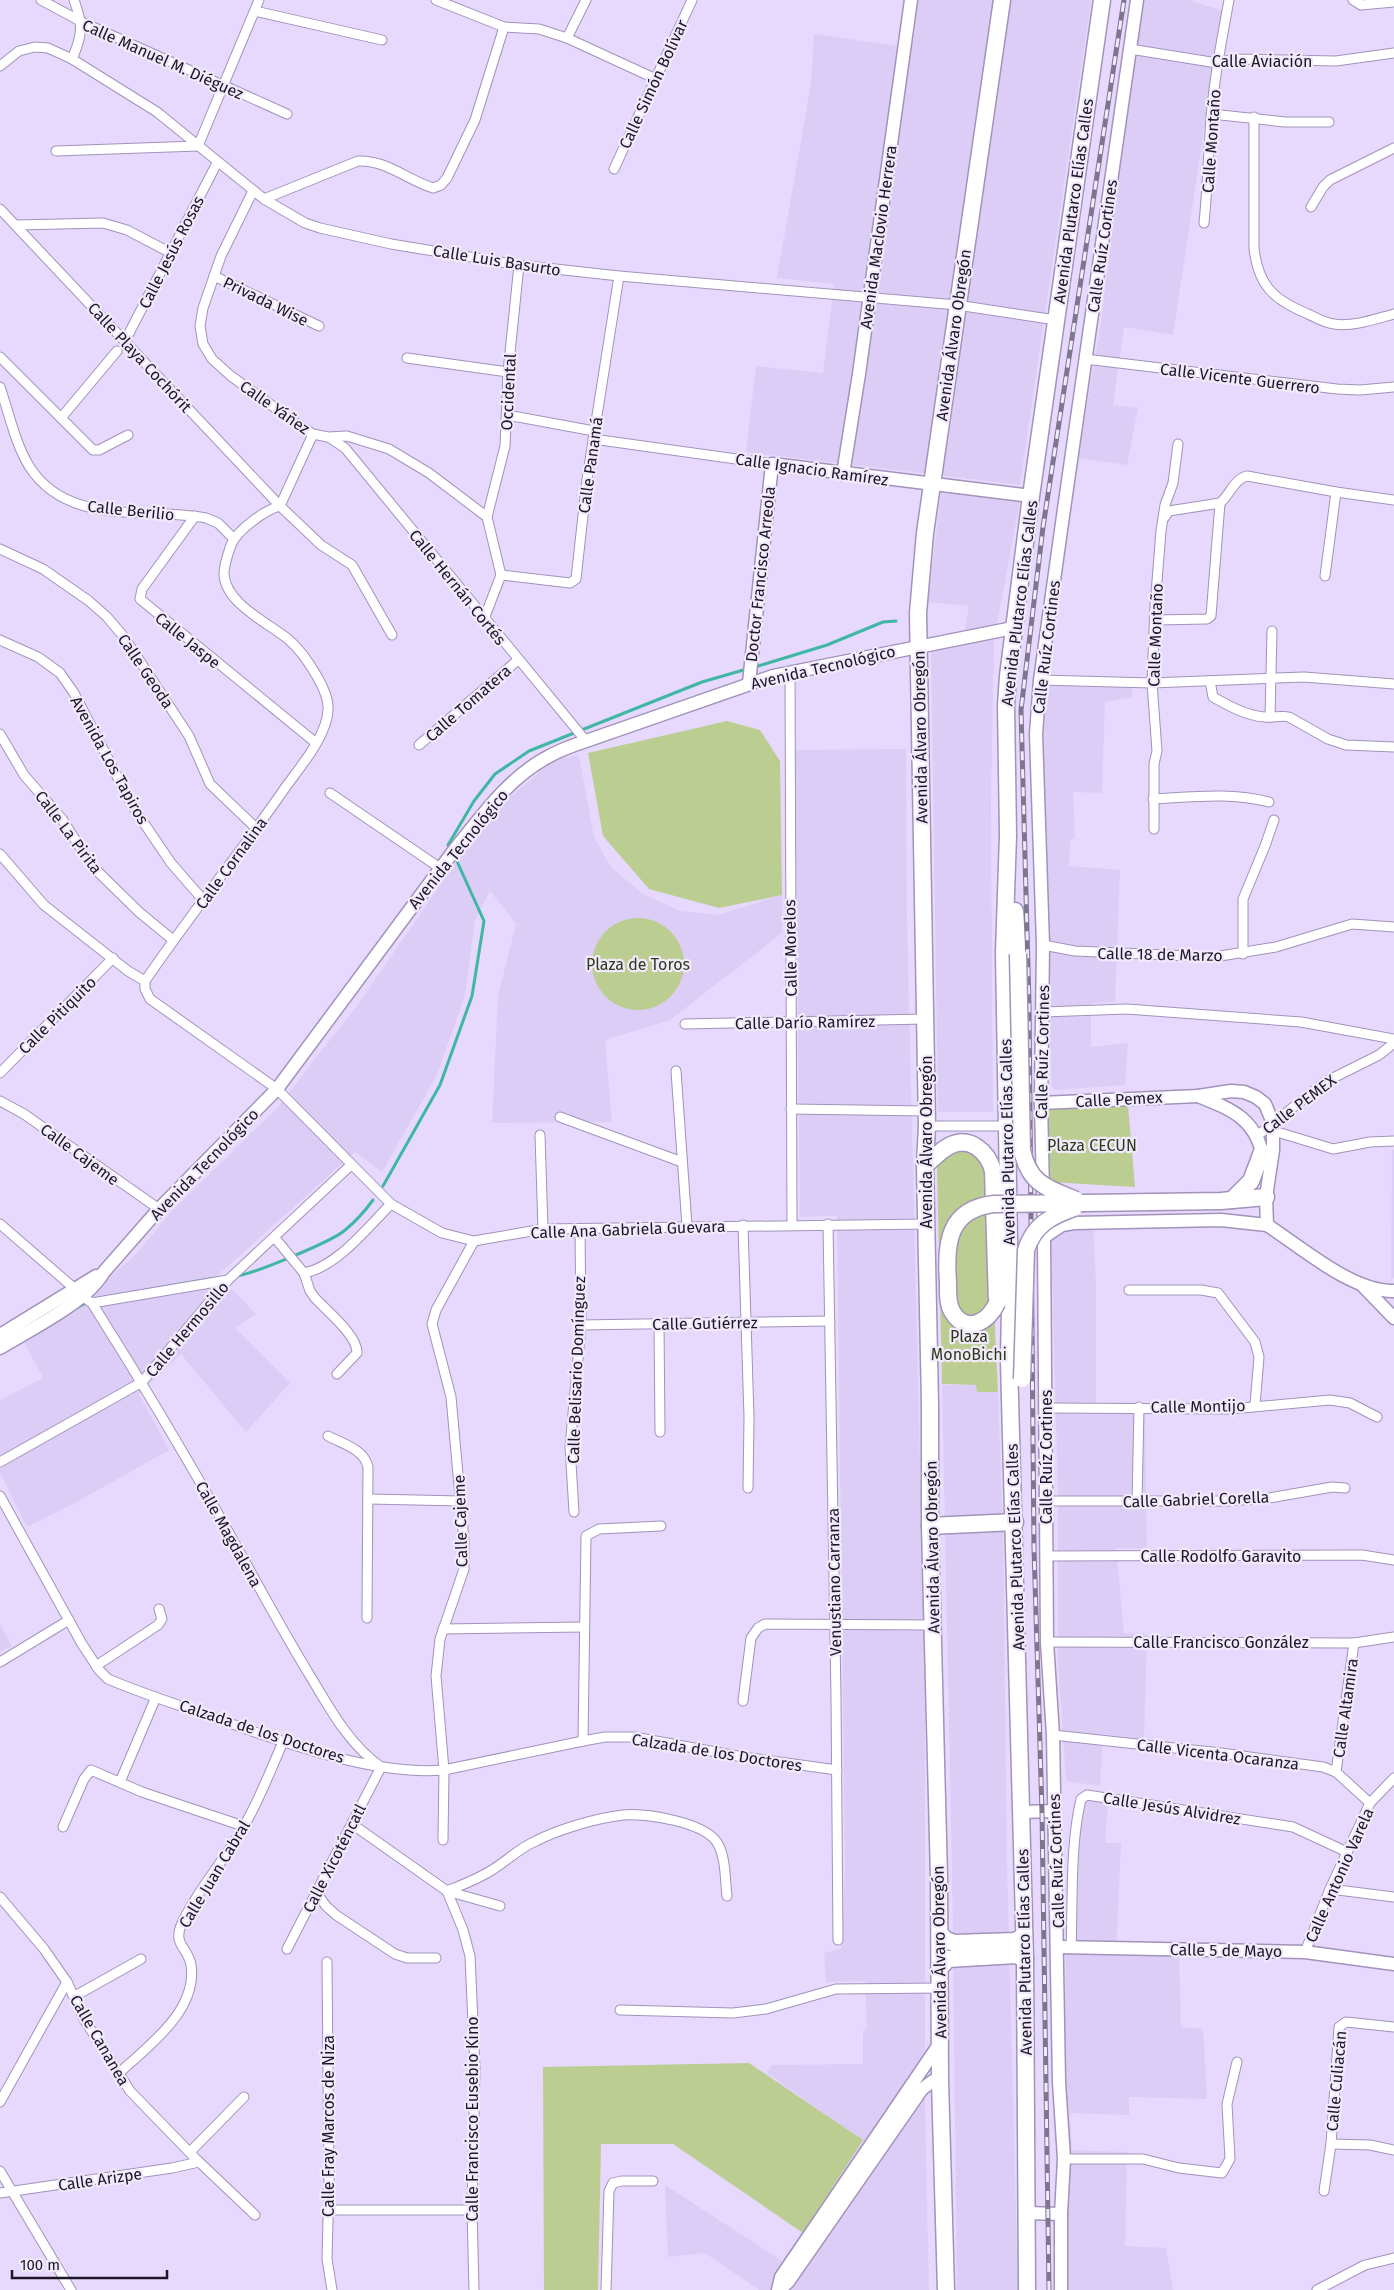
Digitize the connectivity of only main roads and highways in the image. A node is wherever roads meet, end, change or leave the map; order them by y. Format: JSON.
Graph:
{"nodes":[{"id":1,"x":1002,"y":0,"type":"edge"},
{"id":2,"x":1102,"y":0,"type":"edge"},
{"id":3,"x":1008,"y":835,"type":"junction"},
{"id":4,"x":1262,"y":1152,"type":"road end"},
{"id":5,"x":925,"y":1166,"type":"junction"},
{"id":6,"x":1266,"y":1197,"type":"road end"},
{"id":7,"x":1226,"y":1201,"type":"junction"},
{"id":8,"x":1085,"y":1203,"type":"junction"},
{"id":9,"x":1012,"y":1480,"type":"junction"},
{"id":10,"x":1015,"y":1522,"type":"junction"},
{"id":11,"x":930,"y":1526,"type":"junction"},
{"id":12,"x":940,"y":1934,"type":"junction"},
{"id":13,"x":1024,"y":1936,"type":"junction"},
{"id":14,"x":1025,"y":1959,"type":"junction"},
{"id":15,"x":939,"y":1970,"type":"junction"},
{"id":16,"x":946,"y":2290,"type":"edge"},
{"id":17,"x":1027,"y":2290,"type":"edge"}],
"edges":[{"from":1,"to":5,"type":"highway","name":"Avenida Álvaro Obregón"},
{"from":2,"to":3,"type":"highway","name":"Avenida Plutarco Elías Calles"},
{"from":3,"to":8,"type":"highway","bridge":true},
{"from":3,"to":9,"type":"highway","name":"Avenida Plutarco Elías Calles"},
{"from":4,"to":7,"type":"highway"},
{"from":5,"to":8,"type":"highway","bridge":true},
{"from":5,"to":11,"type":"highway","name":"Avenida Álvaro Obregón"},
{"from":6,"to":7,"type":"highway"},
{"from":7,"to":8,"type":"highway"},
{"from":8,"to":9,"type":"highway","bridge":true},
{"from":9,"to":10,"type":"highway","name":"Avenida Plutarco Elías Calles"},
{"from":10,"to":11,"type":"highway"},
{"from":10,"to":13,"type":"highway","name":"Avenida Plutarco Elías Calles"},
{"from":11,"to":12,"type":"highway","name":"Avenida Álvaro Obregón"},
{"from":12,"to":13,"type":"highway"},
{"from":12,"to":15,"type":"highway","name":"Avenida Álvaro Obregón"},
{"from":13,"to":14,"type":"highway","name":"Avenida Plutarco Elías Calles"},
{"from":14,"to":15,"type":"highway"},
{"from":14,"to":17,"type":"highway","name":"Avenida Plutarco Elías Calles"},
{"from":15,"to":16,"type":"highway","name":"Avenida Álvaro Obregón"}]}
